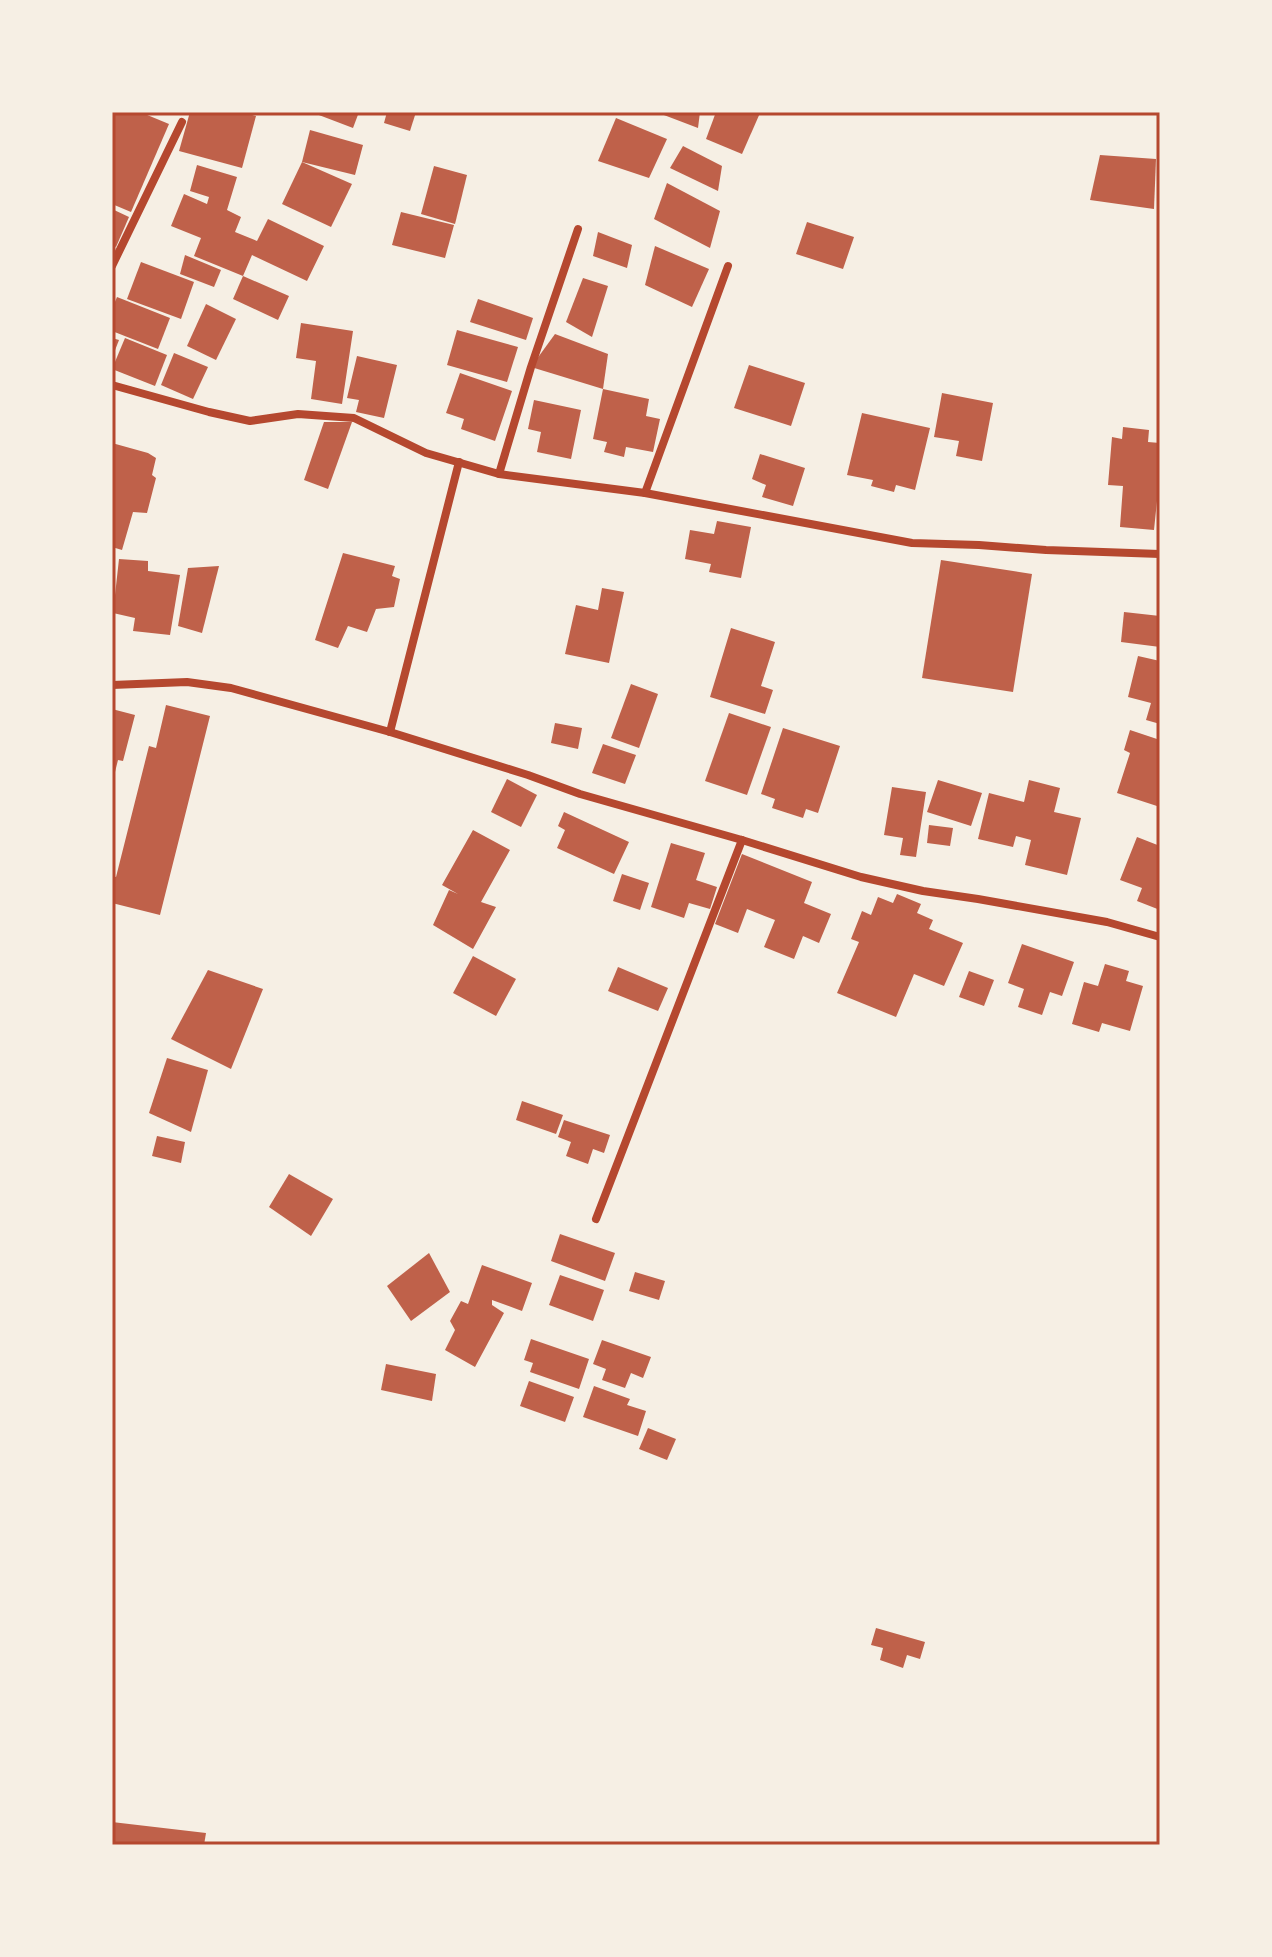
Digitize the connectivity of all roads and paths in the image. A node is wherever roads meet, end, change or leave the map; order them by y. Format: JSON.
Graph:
{"nodes":[{"id":1,"x":182,"y":122,"type":"dead end"},
{"id":2,"x":578,"y":229,"type":"dead end"},
{"id":3,"x":112,"y":266,"type":"edge"},
{"id":4,"x":728,"y":266,"type":"dead end"},
{"id":5,"x":112,"y":385,"type":"edge"},
{"id":6,"x":459,"y":462,"type":"junction"},
{"id":7,"x":499,"y":474,"type":"junction"},
{"id":8,"x":645,"y":493,"type":"junction"},
{"id":9,"x":1160,"y":554,"type":"edge"},
{"id":10,"x":112,"y":685,"type":"edge"},
{"id":11,"x":390,"y":732,"type":"junction"},
{"id":12,"x":742,"y":840,"type":"junction"},
{"id":13,"x":1160,"y":937,"type":"edge"},
{"id":14,"x":596,"y":1219,"type":"dead end"}],
"edges":[{"from":1,"to":3,"type":"street"},
{"from":2,"to":7,"type":"street"},
{"from":4,"to":8,"type":"street"},
{"from":5,"to":6,"type":"street"},
{"from":6,"to":7,"type":"street"},
{"from":6,"to":11,"type":"street"},
{"from":7,"to":8,"type":"street"},
{"from":8,"to":9,"type":"street"},
{"from":10,"to":11,"type":"street"},
{"from":11,"to":12,"type":"street"},
{"from":12,"to":13,"type":"street"},
{"from":12,"to":14,"type":"street"}]}
